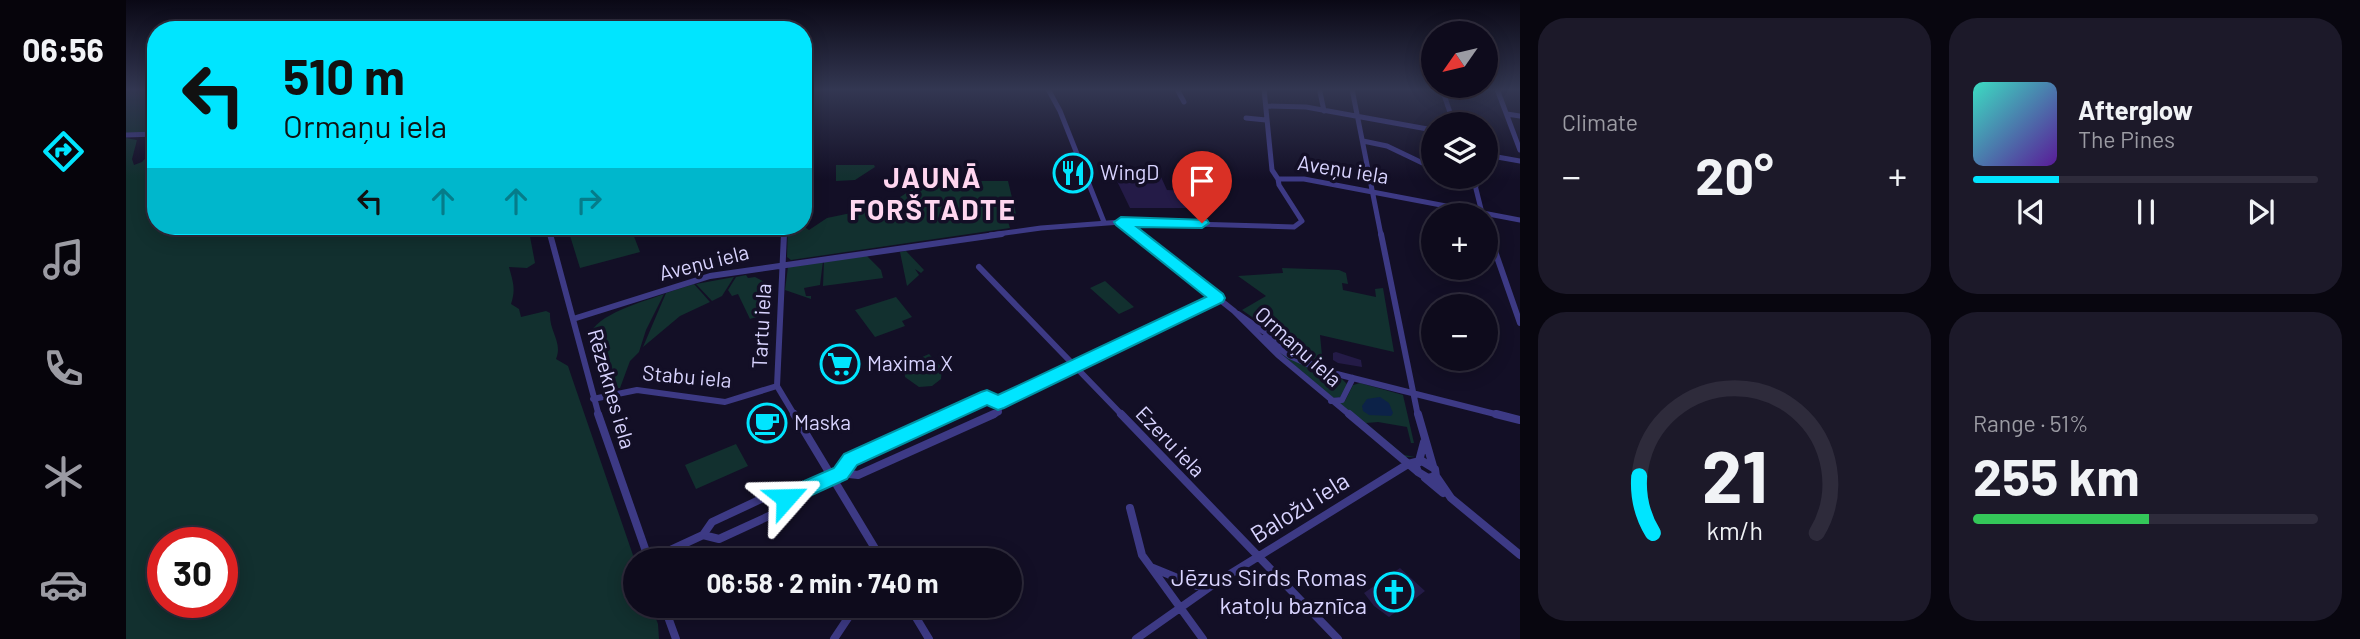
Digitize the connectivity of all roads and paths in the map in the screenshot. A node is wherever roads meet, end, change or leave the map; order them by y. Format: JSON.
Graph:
{"nodes":[{"id":1,"x":1063,"y":119,"type":"edge"},
{"id":2,"x":1254,"y":119,"type":"edge"},
{"id":3,"x":1359,"y":119,"type":"edge"},
{"id":4,"x":1372,"y":119,"type":"edge"},
{"id":5,"x":1509,"y":119,"type":"edge"},
{"id":6,"x":1266,"y":120,"type":"joint"},
{"id":7,"x":1421,"y":129,"type":"edge"},
{"id":8,"x":147,"y":134,"type":"edge"},
{"id":9,"x":126,"y":135,"type":"edge"},
{"id":10,"x":1363,"y":141,"type":"junction"},
{"id":11,"x":1519,"y":147,"type":"edge"},
{"id":12,"x":1498,"y":157,"type":"edge"},
{"id":13,"x":1520,"y":161,"type":"edge"},
{"id":14,"x":1421,"y":162,"type":"edge"},
{"id":15,"x":1278,"y":179,"type":"junction"},
{"id":16,"x":1373,"y":192,"type":"junction"},
{"id":17,"x":1428,"y":203,"type":"edge"},
{"id":18,"x":1498,"y":217,"type":"edge"},
{"id":19,"x":1520,"y":220,"type":"edge"},
{"id":20,"x":1104,"y":222,"type":"junction"},
{"id":21,"x":1121,"y":222,"type":"junction"},
{"id":22,"x":550,"y":235,"type":"edge"},
{"id":23,"x":784,"y":235,"type":"edge"},
{"id":24,"x":1498,"y":260,"type":"edge"},
{"id":25,"x":782,"y":264,"type":"junction"},
{"id":26,"x":979,"y":267,"type":"dead end"},
{"id":27,"x":1217,"y":298,"type":"junction"},
{"id":28,"x":1234,"y":311,"type":"junction"},
{"id":29,"x":573,"y":319,"type":"junction"},
{"id":30,"x":1240,"y":320,"type":"junction"},
{"id":31,"x":1520,"y":323,"type":"edge"},
{"id":32,"x":1074,"y":367,"type":"junction"},
{"id":33,"x":1321,"y":370,"type":"junction"},
{"id":34,"x":1353,"y":378,"type":"junction"},
{"id":35,"x":776,"y":386,"type":"junction"},
{"id":36,"x":1413,"y":393,"type":"junction"},
{"id":37,"x":593,"y":399,"type":"junction"},
{"id":38,"x":1331,"y":401,"type":"junction"},
{"id":39,"x":998,"y":403,"type":"junction"},
{"id":40,"x":1520,"y":420,"type":"edge"},
{"id":41,"x":1424,"y":442,"type":"junction"},
{"id":42,"x":1414,"y":462,"type":"junction"},
{"id":43,"x":1433,"y":466,"type":"junction"},
{"id":44,"x":840,"y":473,"type":"junction"},
{"id":45,"x":1419,"y":473,"type":"junction"},
{"id":46,"x":1436,"y":476,"type":"junction"},
{"id":47,"x":832,"y":477,"type":"junction"},
{"id":48,"x":786,"y":498,"type":"junction"},
{"id":49,"x":1451,"y":498,"type":"junction"},
{"id":50,"x":1130,"y":508,"type":"dead end"},
{"id":51,"x":704,"y":535,"type":"junction"},
{"id":52,"x":645,"y":548,"type":"edge"},
{"id":53,"x":675,"y":548,"type":"edge"},
{"id":54,"x":875,"y":548,"type":"edge"},
{"id":55,"x":1520,"y":555,"type":"edge"},
{"id":56,"x":1258,"y":556,"type":"junction"},
{"id":57,"x":1152,"y":567,"type":"junction"},
{"id":58,"x":1214,"y":584,"type":"junction"},
{"id":59,"x":1179,"y":609,"type":"junction"},
{"id":60,"x":668,"y":618,"type":"edge"},
{"id":61,"x":848,"y":618,"type":"edge"},
{"id":62,"x":916,"y":618,"type":"edge"},
{"id":63,"x":676,"y":639,"type":"edge"},
{"id":64,"x":834,"y":639,"type":"edge"},
{"id":65,"x":929,"y":639,"type":"edge"},
{"id":66,"x":1136,"y":639,"type":"edge"},
{"id":67,"x":1203,"y":639,"type":"edge"},
{"id":68,"x":1338,"y":639,"type":"edge"}],
"edges":[{"from":1,"to":20,"type":"street"},
{"from":2,"to":6,"type":"street"},
{"from":3,"to":10,"type":"street"},
{"from":4,"to":7,"type":"street"},
{"from":5,"to":11,"type":"street"},
{"from":6,"to":15,"type":"street"},
{"from":8,"to":9,"type":"street"},
{"from":10,"to":14,"type":"street"},
{"from":10,"to":16,"type":"street"},
{"from":12,"to":13,"type":"street"},
{"from":15,"to":16,"type":"street","name":"Aveņu iela"},
{"from":15,"to":21,"type":"street","name":"Aveņu iela"},
{"from":16,"to":17,"type":"street","name":"Aveņu iela"},
{"from":16,"to":36,"type":"street"},
{"from":18,"to":19,"type":"street","name":"Aveņu iela"},
{"from":20,"to":21,"type":"street","name":"Aveņu iela"},
{"from":20,"to":25,"type":"street","name":"Aveņu iela"},
{"from":21,"to":27,"type":"street","name":"Ormaņu iela"},
{"from":22,"to":29,"type":"street","name":"Rēzeknes iela"},
{"from":23,"to":25,"type":"street","name":"Tartu iela"},
{"from":24,"to":31,"type":"street"},
{"from":25,"to":29,"type":"street","name":"Aveņu iela"},
{"from":25,"to":35,"type":"street","name":"Tartu iela"},
{"from":26,"to":32,"type":"street","name":"Ezeru iela"},
{"from":27,"to":28,"type":"street","name":"Ormaņu iela"},
{"from":27,"to":32,"type":"street"},
{"from":28,"to":30,"type":"street","name":"Ormaņu iela"},
{"from":28,"to":33,"type":"street"},
{"from":29,"to":37,"type":"street","name":"Rēzeknes iela"},
{"from":30,"to":33,"type":"street"},
{"from":30,"to":38,"type":"street","name":"Ormaņu iela"},
{"from":32,"to":39,"type":"street"},
{"from":32,"to":56,"type":"street","name":"Ezeru iela"},
{"from":33,"to":34,"type":"street"},
{"from":34,"to":36,"type":"street"},
{"from":34,"to":38,"type":"street"},
{"from":35,"to":37,"type":"street","name":"Stabu iela"},
{"from":35,"to":47,"type":"street"},
{"from":36,"to":40,"type":"street"},
{"from":36,"to":41,"type":"street"},
{"from":37,"to":52,"type":"street","name":"Rēzeknes iela"},
{"from":38,"to":42,"type":"street","name":"Ormaņu iela"},
{"from":39,"to":44,"type":"street"},
{"from":39,"to":44,"type":"street"},
{"from":41,"to":42,"type":"street"},
{"from":41,"to":43,"type":"street"},
{"from":42,"to":43,"type":"street","name":"Ormaņu iela"},
{"from":42,"to":45,"type":"street"},
{"from":42,"to":56,"type":"street","name":"Baložu iela"},
{"from":43,"to":46,"type":"street"},
{"from":44,"to":47,"type":"street"},
{"from":45,"to":46,"type":"street"},
{"from":45,"to":49,"type":"street"},
{"from":46,"to":49,"type":"street"},
{"from":47,"to":48,"type":"street"},
{"from":47,"to":54,"type":"street"},
{"from":48,"to":51,"type":"street"},
{"from":48,"to":51,"type":"street"},
{"from":49,"to":55,"type":"street"},
{"from":50,"to":57,"type":"street"},
{"from":51,"to":53,"type":"street"},
{"from":56,"to":58,"type":"street","name":"Baložu iela"},
{"from":56,"to":68,"type":"street","name":"Ezeru iela"},
{"from":57,"to":58,"type":"street"},
{"from":57,"to":59,"type":"street"},
{"from":58,"to":59,"type":"street","name":"Baložu iela"},
{"from":59,"to":66,"type":"street","name":"Baložu iela"},
{"from":59,"to":67,"type":"street"},
{"from":60,"to":63,"type":"street"},
{"from":61,"to":64,"type":"street"},
{"from":62,"to":65,"type":"street"}]}
